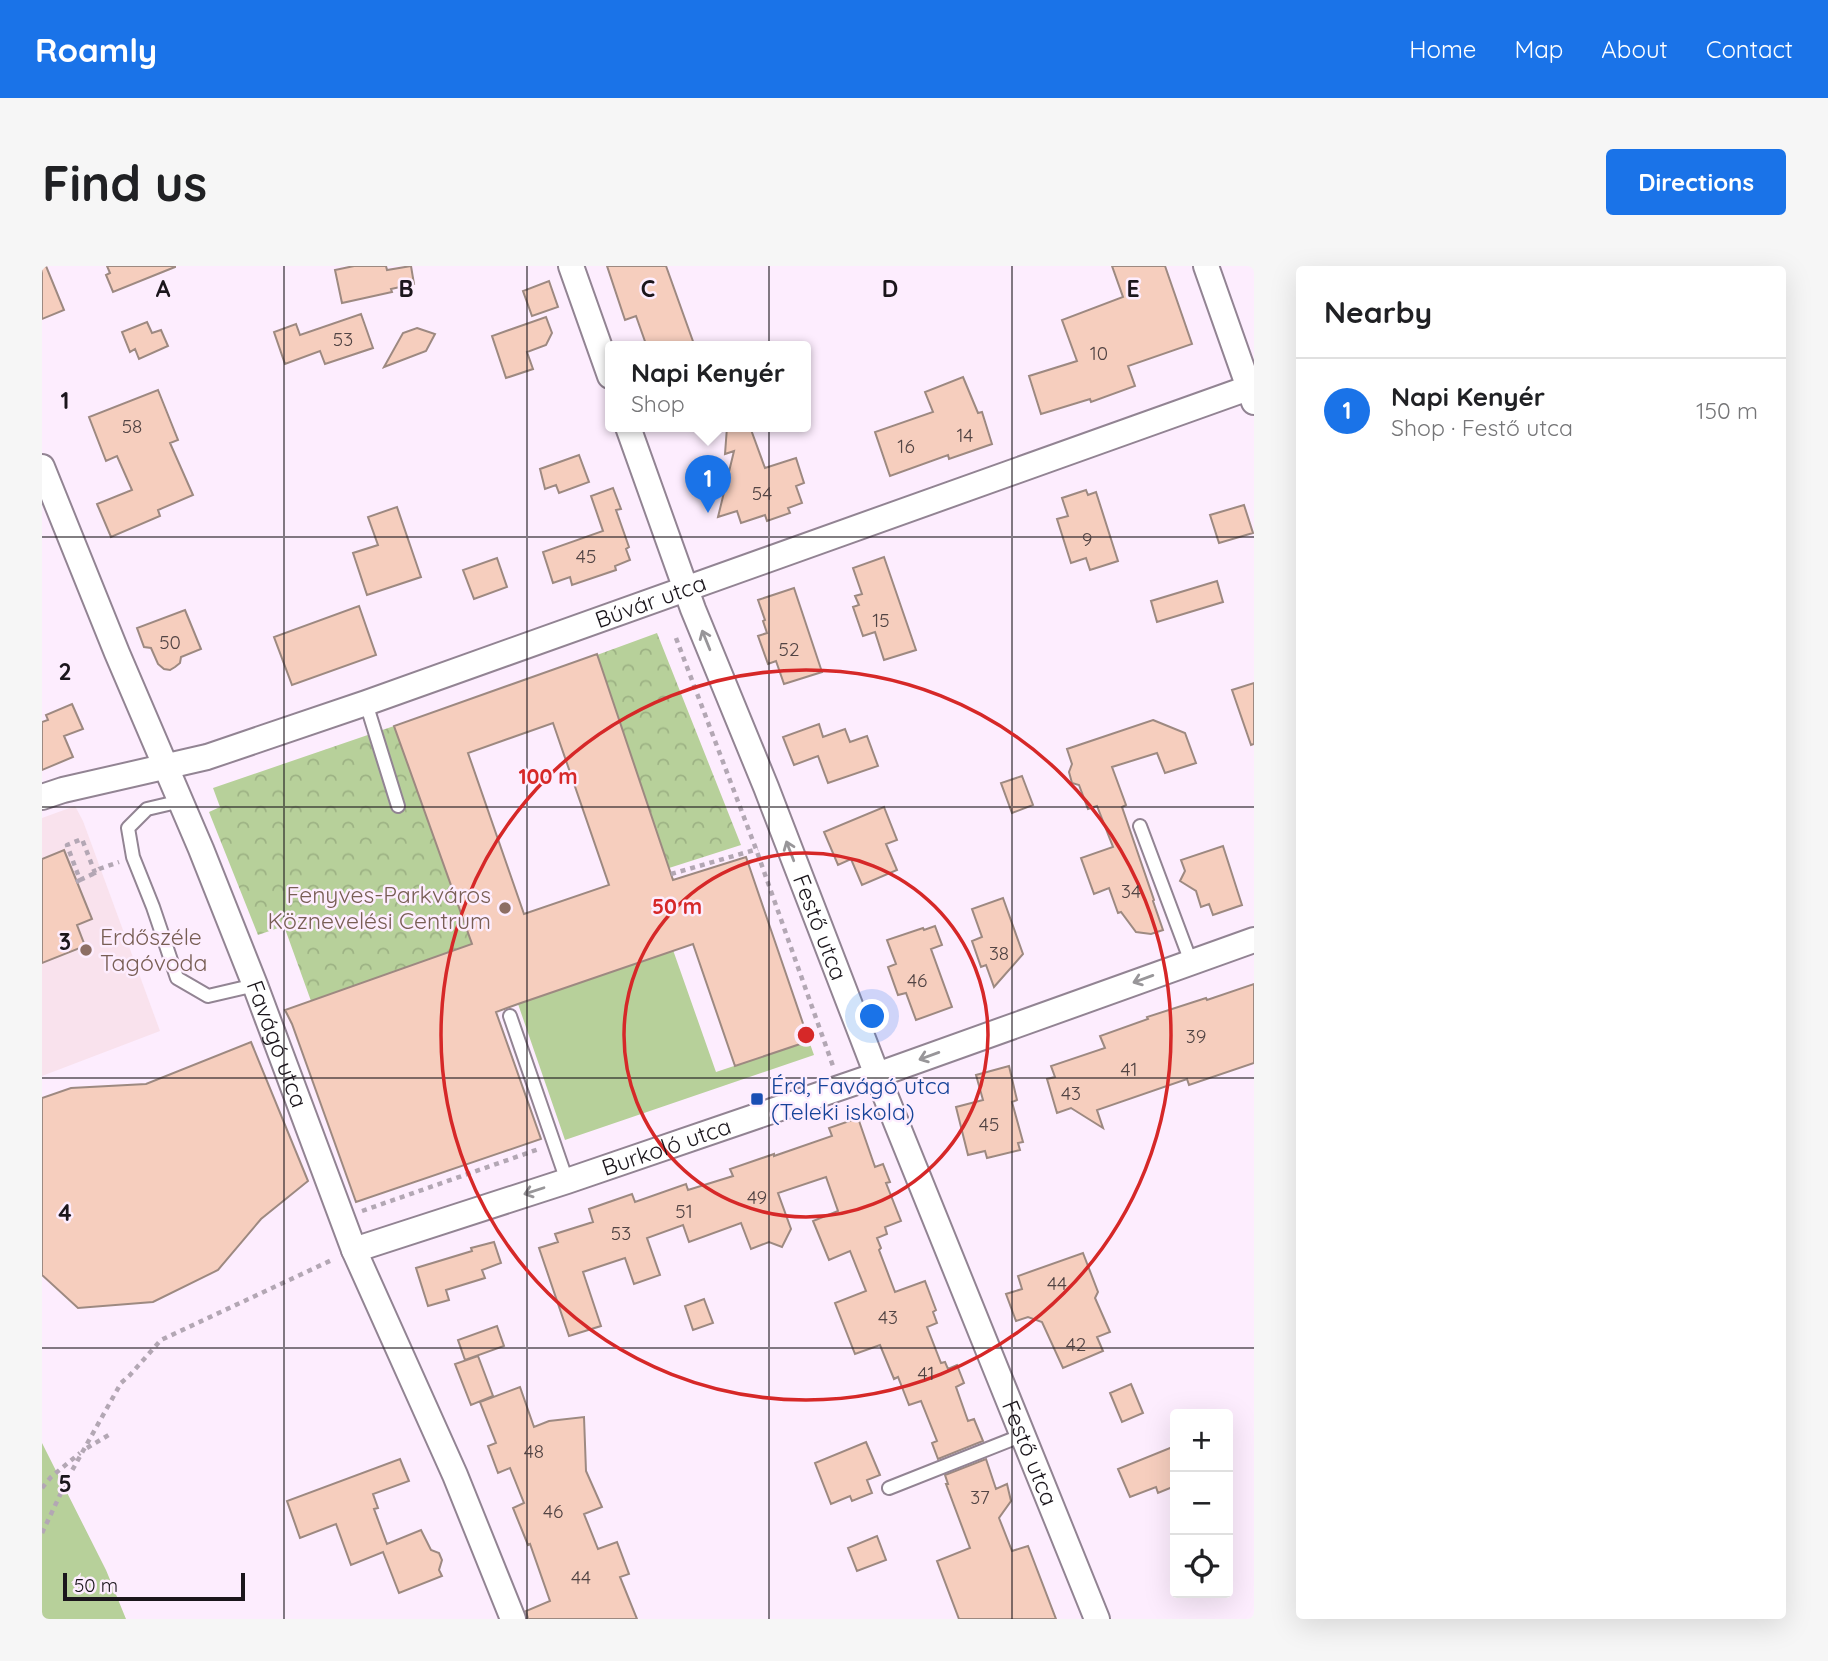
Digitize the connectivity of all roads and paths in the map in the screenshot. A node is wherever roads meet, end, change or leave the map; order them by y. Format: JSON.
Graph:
{"nodes":[{"id":1,"x":571,"y":266,"type":"edge"},
{"id":2,"x":1206,"y":266,"type":"edge"},
{"id":3,"x":605,"y":362,"type":"edge"},
{"id":4,"x":1252,"y":392,"type":"edge"},
{"id":5,"x":630,"y":432,"type":"edge"},
{"id":6,"x":42,"y":467,"type":"edge"},
{"id":7,"x":685,"y":589,"type":"junction"},
{"id":8,"x":675,"y":635,"type":"dead end"},
{"id":9,"x":366,"y":703,"type":"junction"},
{"id":10,"x":165,"y":766,"type":"junction"},
{"id":11,"x":42,"y":797,"type":"edge"},
{"id":12,"x":181,"y":801,"type":"junction"},
{"id":13,"x":398,"y":806,"type":"dead end"},
{"id":14,"x":1140,"y":826,"type":"dead end"},
{"id":15,"x":744,"y":852,"type":"dead end"},
{"id":16,"x":133,"y":857,"type":"junction"},
{"id":17,"x":95,"y":873,"type":"junction"},
{"id":18,"x":671,"y":874,"type":"dead end"},
{"id":19,"x":1254,"y":940,"type":"edge"},
{"id":20,"x":1191,"y":962,"type":"junction"},
{"id":21,"x":254,"y":985,"type":"junction"},
{"id":22,"x":510,"y":1016,"type":"dead end"},
{"id":23,"x":873,"y":1064,"type":"junction"},
{"id":24,"x":836,"y":1076,"type":"junction"},
{"id":25,"x":556,"y":1152,"type":"junction"},
{"id":26,"x":567,"y":1181,"type":"junction"},
{"id":27,"x":359,"y":1212,"type":"dead end"},
{"id":28,"x":354,"y":1250,"type":"junction"},
{"id":29,"x":112,"y":1433,"type":"dead end"},
{"id":30,"x":1023,"y":1435,"type":"junction"},
{"id":31,"x":85,"y":1449,"type":"junction"},
{"id":32,"x":42,"y":1488,"type":"edge"},
{"id":33,"x":889,"y":1488,"type":"dead end"},
{"id":34,"x":42,"y":1533,"type":"edge"},
{"id":35,"x":513,"y":1619,"type":"edge"},
{"id":36,"x":1097,"y":1619,"type":"edge"}],
"edges":[{"from":1,"to":3,"type":"street"},
{"from":2,"to":4,"type":"street"},
{"from":4,"to":7,"type":"street","name":"Búvár utca"},
{"from":5,"to":7,"type":"street","name":"Festő utca"},
{"from":6,"to":10,"type":"street","name":"Favágó utca"},
{"from":7,"to":9,"type":"street","name":"Búvár utca"},
{"from":23,"to":7,"type":"street","name":"Festő utca","one_way":true},
{"from":8,"to":24,"type":"path"},
{"from":9,"to":10,"type":"street","name":"Búvár utca"},
{"from":9,"to":13,"type":"lane"},
{"from":10,"to":11,"type":"street","name":"Búvár utca"},
{"from":10,"to":12,"type":"street","name":"Favágó utca"},
{"from":12,"to":16,"type":"lane"},
{"from":12,"to":21,"type":"street","name":"Favágó utca"},
{"from":14,"to":20,"type":"lane"},
{"from":15,"to":18,"type":"path"},
{"from":16,"to":17,"type":"path"},
{"from":16,"to":21,"type":"lane"},
{"from":17,"to":17,"type":"path"},
{"from":19,"to":20,"type":"street","name":"Burkoló utca"},
{"from":20,"to":23,"type":"street","name":"Burkoló utca","one_way":true},
{"from":21,"to":28,"type":"street","name":"Favágó utca"},
{"from":22,"to":25,"type":"lane"},
{"from":23,"to":24,"type":"street","name":"Burkoló utca"},
{"from":23,"to":24,"type":"path"},
{"from":23,"to":30,"type":"street","name":"Festő utca"},
{"from":24,"to":26,"type":"street","name":"Burkoló utca"},
{"from":25,"to":26,"type":"lane"},
{"from":25,"to":27,"type":"path"},
{"from":26,"to":28,"type":"street","name":"Burkoló utca","one_way":true},
{"from":28,"to":31,"type":"path"},
{"from":28,"to":35,"type":"street","name":"Favágó utca"},
{"from":29,"to":31,"type":"path"},
{"from":30,"to":33,"type":"lane"},
{"from":30,"to":36,"type":"street","name":"Festő utca"},
{"from":31,"to":32,"type":"path"},
{"from":31,"to":34,"type":"path"}]}
